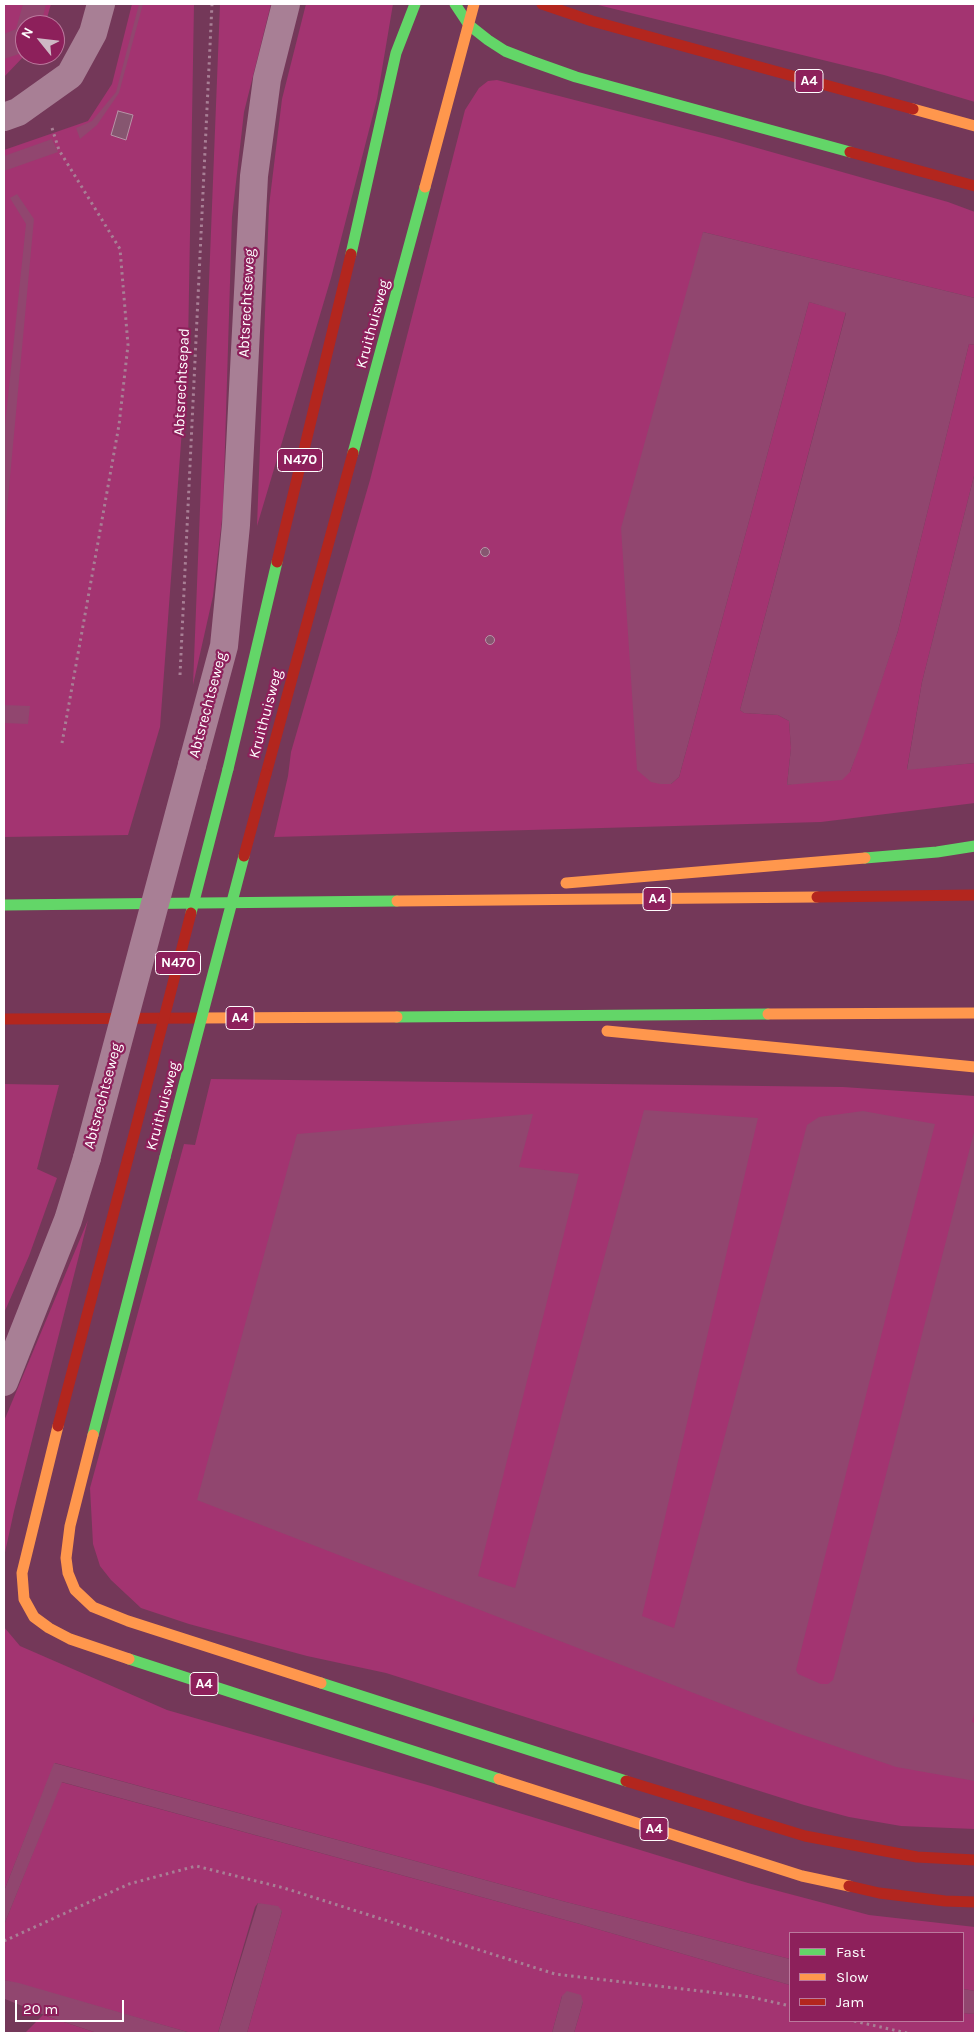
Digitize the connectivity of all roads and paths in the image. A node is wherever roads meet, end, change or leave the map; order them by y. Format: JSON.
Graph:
{"nodes":[{"id":1,"x":100,"y":4,"type":"edge"},
{"id":2,"x":212,"y":4,"type":"edge"},
{"id":3,"x":286,"y":4,"type":"edge"},
{"id":4,"x":415,"y":4,"type":"edge"},
{"id":5,"x":455,"y":4,"type":"edge"},
{"id":6,"x":474,"y":4,"type":"edge"},
{"id":7,"x":542,"y":4,"type":"edge"},
{"id":8,"x":469,"y":25,"type":"junction"},
{"id":9,"x":42,"y":96,"type":"junction"},
{"id":10,"x":4,"y":117,"type":"edge"},
{"id":11,"x":975,"y":126,"type":"edge"},
{"id":12,"x":975,"y":186,"type":"edge"},
{"id":13,"x":180,"y":681,"type":"dead end"},
{"id":14,"x":62,"y":743,"type":"dead end"},
{"id":15,"x":975,"y":846,"type":"edge"},
{"id":16,"x":554,"y":884,"type":"dead end"},
{"id":17,"x":505,"y":888,"type":"dead end"},
{"id":18,"x":975,"y":895,"type":"edge"},
{"id":19,"x":338,"y":902,"type":"junction"},
{"id":20,"x":4,"y":905,"type":"edge"},
{"id":21,"x":975,"y":1013,"type":"edge"},
{"id":22,"x":477,"y":1017,"type":"junction"},
{"id":23,"x":4,"y":1020,"type":"edge"},
{"id":24,"x":574,"y":1027,"type":"dead end"},
{"id":25,"x":594,"y":1029,"type":"dead end"},
{"id":26,"x":975,"y":1067,"type":"edge"},
{"id":27,"x":4,"y":1382,"type":"edge"},
{"id":28,"x":58,"y":1426,"type":"joint"},
{"id":29,"x":92,"y":1434,"type":"joint"},
{"id":30,"x":975,"y":1860,"type":"edge"},
{"id":31,"x":975,"y":1902,"type":"edge"},
{"id":32,"x":4,"y":1941,"type":"edge"},
{"id":33,"x":789,"y":2006,"type":"edge"},
{"id":34,"x":858,"y":2022,"type":"edge"},
{"id":35,"x":907,"y":2033,"type":"edge"}],
"edges":[{"from":1,"to":9,"type":"street"},
{"from":2,"to":13,"type":"path","name":"Abtsrechtsepad"},
{"from":3,"to":27,"type":"street","name":"Abtsrechtseweg","bridge":true},
{"from":4,"to":28,"type":"main road","name":"Kruithuisweg","number":"N470","bridge":true},
{"from":5,"to":8,"type":"main road"},
{"from":6,"to":8,"type":"main road","name":"Kruithuisweg","number":"N470"},
{"from":7,"to":11,"type":"main road","number":"A4"},
{"from":8,"to":12,"type":"main road"},
{"from":8,"to":29,"type":"main road","name":"Kruithuisweg","number":"N470","bridge":true},
{"from":9,"to":10,"type":"street"},
{"from":9,"to":14,"type":"path"},
{"from":15,"to":16,"type":"main road","number":"A4"},
{"from":17,"to":19,"type":"main road","number":"A4"},
{"from":18,"to":19,"type":"main road","number":"A4"},
{"from":19,"to":20,"type":"main road","number":"A4"},
{"from":21,"to":22,"type":"main road","number":"A4"},
{"from":22,"to":23,"type":"main road","number":"A4"},
{"from":22,"to":24,"type":"main road","number":"A4"},
{"from":25,"to":26,"type":"main road"},
{"from":28,"to":31,"type":"main road","number":"A4"},
{"from":29,"to":30,"type":"main road","number":"A4"},
{"from":32,"to":33,"type":"path"},
{"from":34,"to":35,"type":"path"}]}
